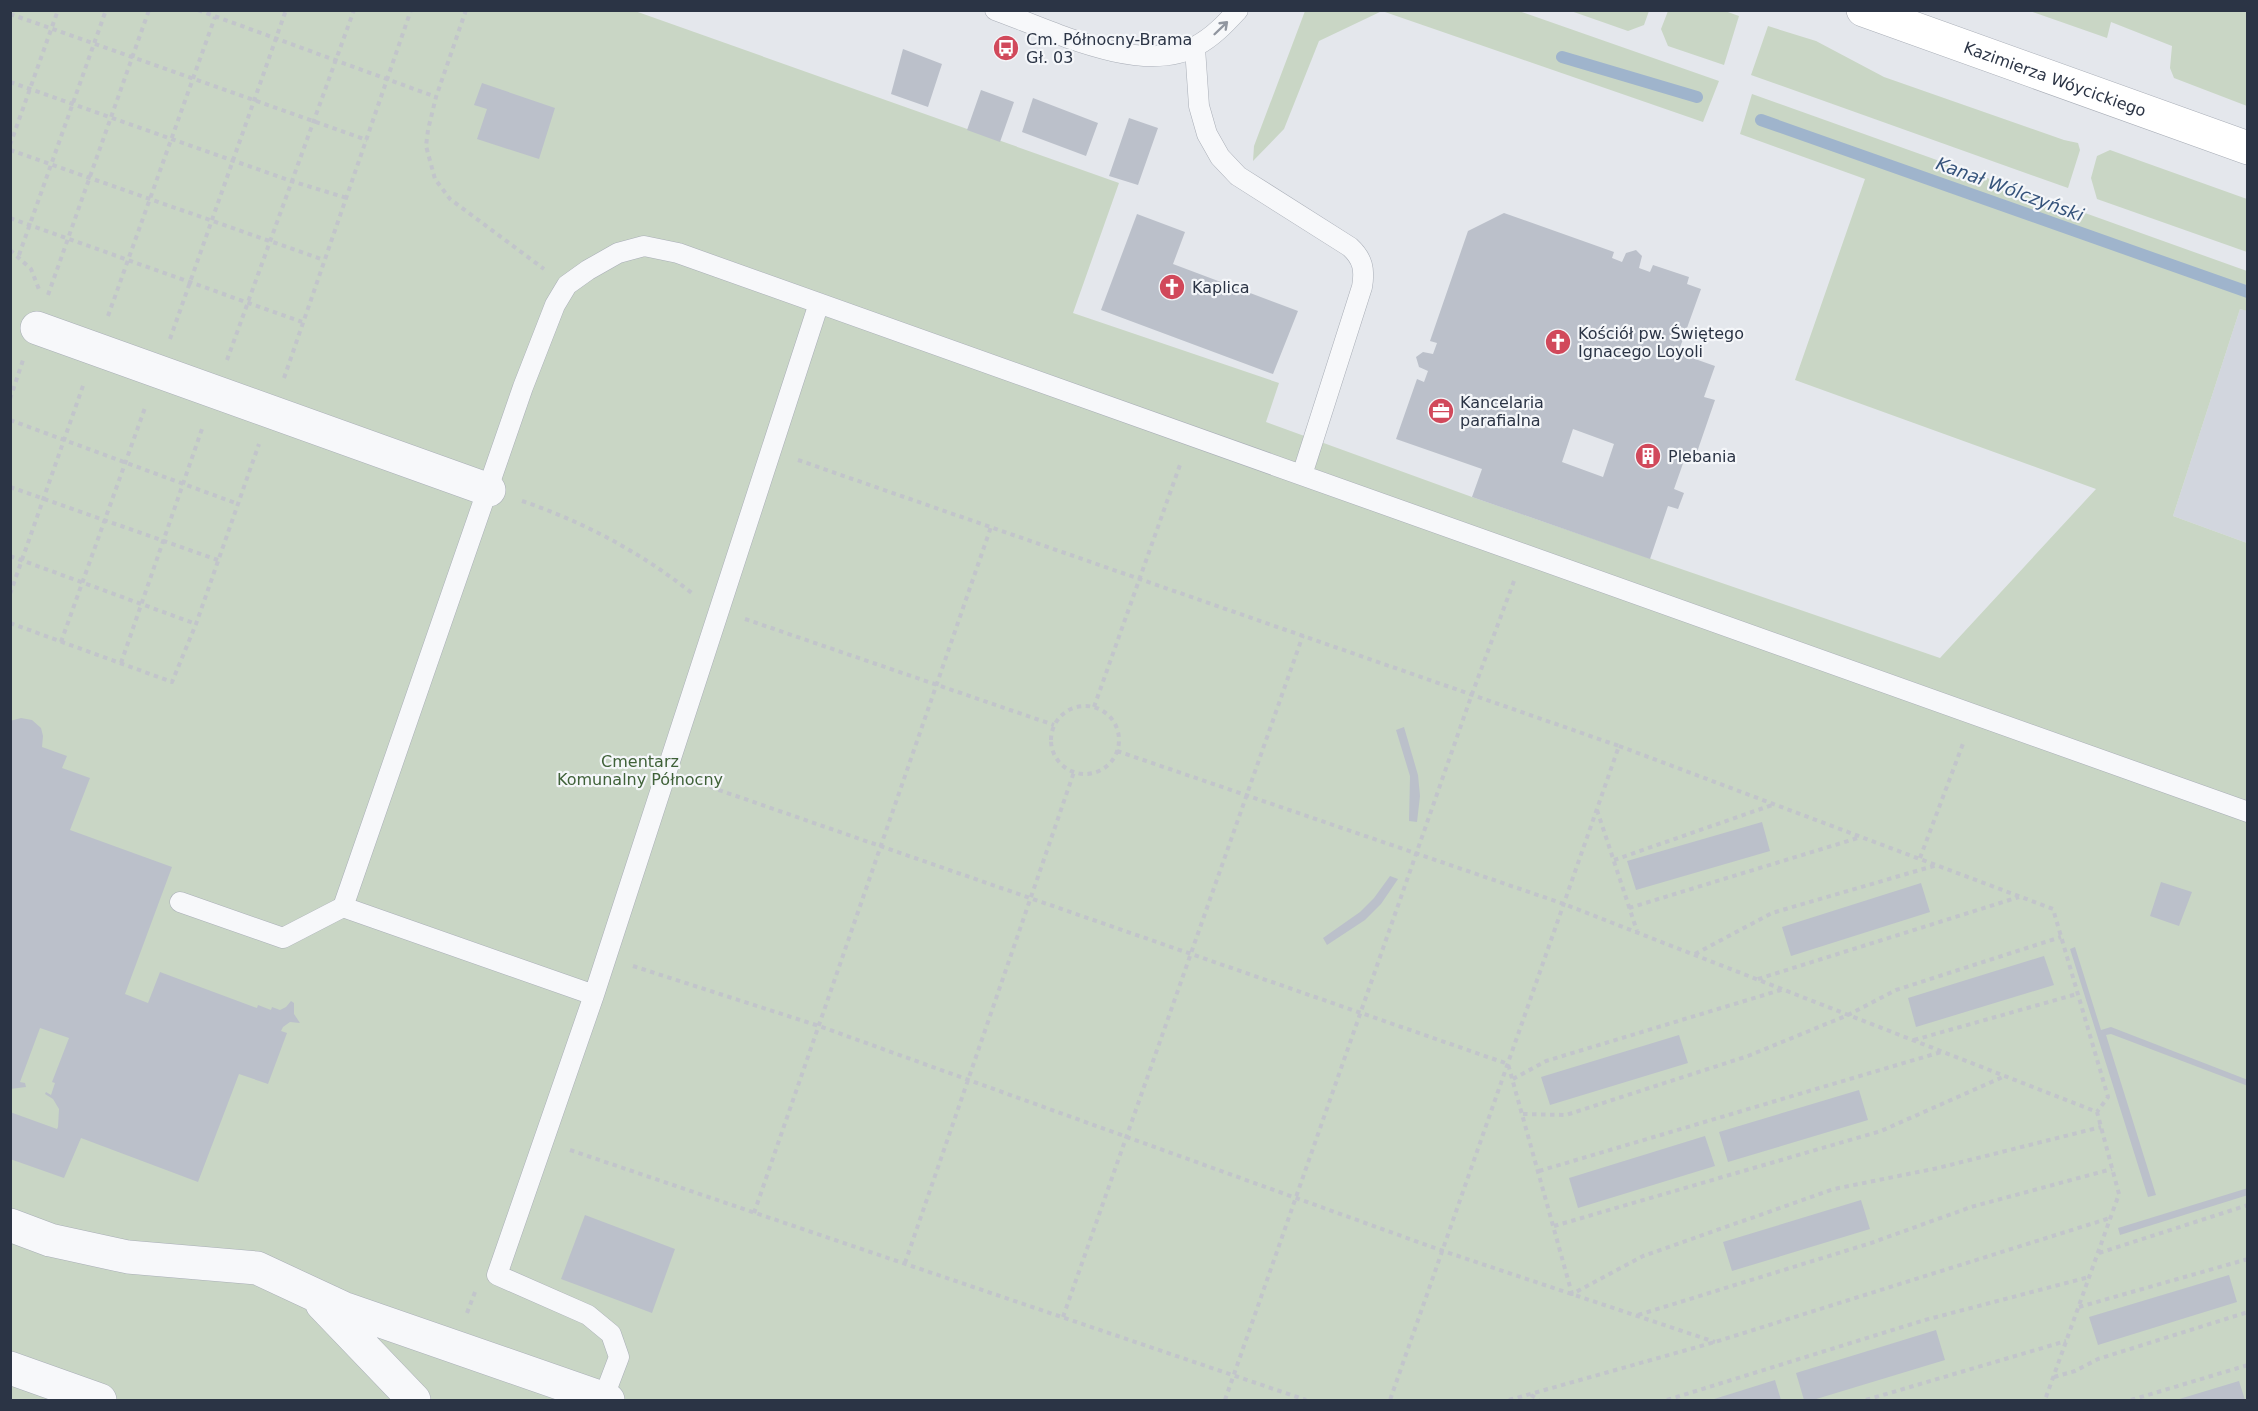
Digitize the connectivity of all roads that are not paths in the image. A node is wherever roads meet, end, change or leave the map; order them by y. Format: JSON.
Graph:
{"nodes":[{"id":1,"x":995,"y":10,"type":"edge"},
{"id":2,"x":1238,"y":10,"type":"edge"},
{"id":3,"x":1863,"y":10,"type":"edge"},
{"id":4,"x":1195,"y":48,"type":"junction"},
{"id":5,"x":2247,"y":148,"type":"edge"},
{"id":6,"x":819,"y":303,"type":"junction"},
{"id":7,"x":35,"y":329,"type":"road end"},
{"id":8,"x":1302,"y":475,"type":"junction"},
{"id":9,"x":489,"y":490,"type":"junction"},
{"id":10,"x":2247,"y":812,"type":"edge"},
{"id":11,"x":180,"y":902,"type":"dead end"},
{"id":12,"x":343,"y":907,"type":"junction"},
{"id":13,"x":594,"y":994,"type":"junction"},
{"id":14,"x":10,"y":1225,"type":"edge"},
{"id":15,"x":312,"y":1294,"type":"junction"},
{"id":16,"x":10,"y":1368,"type":"edge"},
{"id":17,"x":606,"y":1400,"type":"edge"},
{"id":18,"x":100,"y":1401,"type":"edge"},
{"id":19,"x":414,"y":1401,"type":"edge"}],
"edges":[{"from":1,"to":4,"type":"lane"},
{"from":4,"to":2,"type":"lane","one_way":true},
{"from":3,"to":5,"type":"street","name":"Kazimierza Wóycickiego"},
{"from":4,"to":8,"type":"lane"},
{"from":6,"to":8,"type":"lane"},
{"from":6,"to":9,"type":"lane"},
{"from":6,"to":13,"type":"lane"},
{"from":7,"to":9,"type":"street"},
{"from":8,"to":10,"type":"lane"},
{"from":9,"to":12,"type":"lane"},
{"from":11,"to":12,"type":"lane"},
{"from":12,"to":13,"type":"lane"},
{"from":13,"to":17,"type":"lane"},
{"from":14,"to":15,"type":"street"},
{"from":15,"to":17,"type":"street"},
{"from":15,"to":19,"type":"street"},
{"from":16,"to":18,"type":"street"}]}
